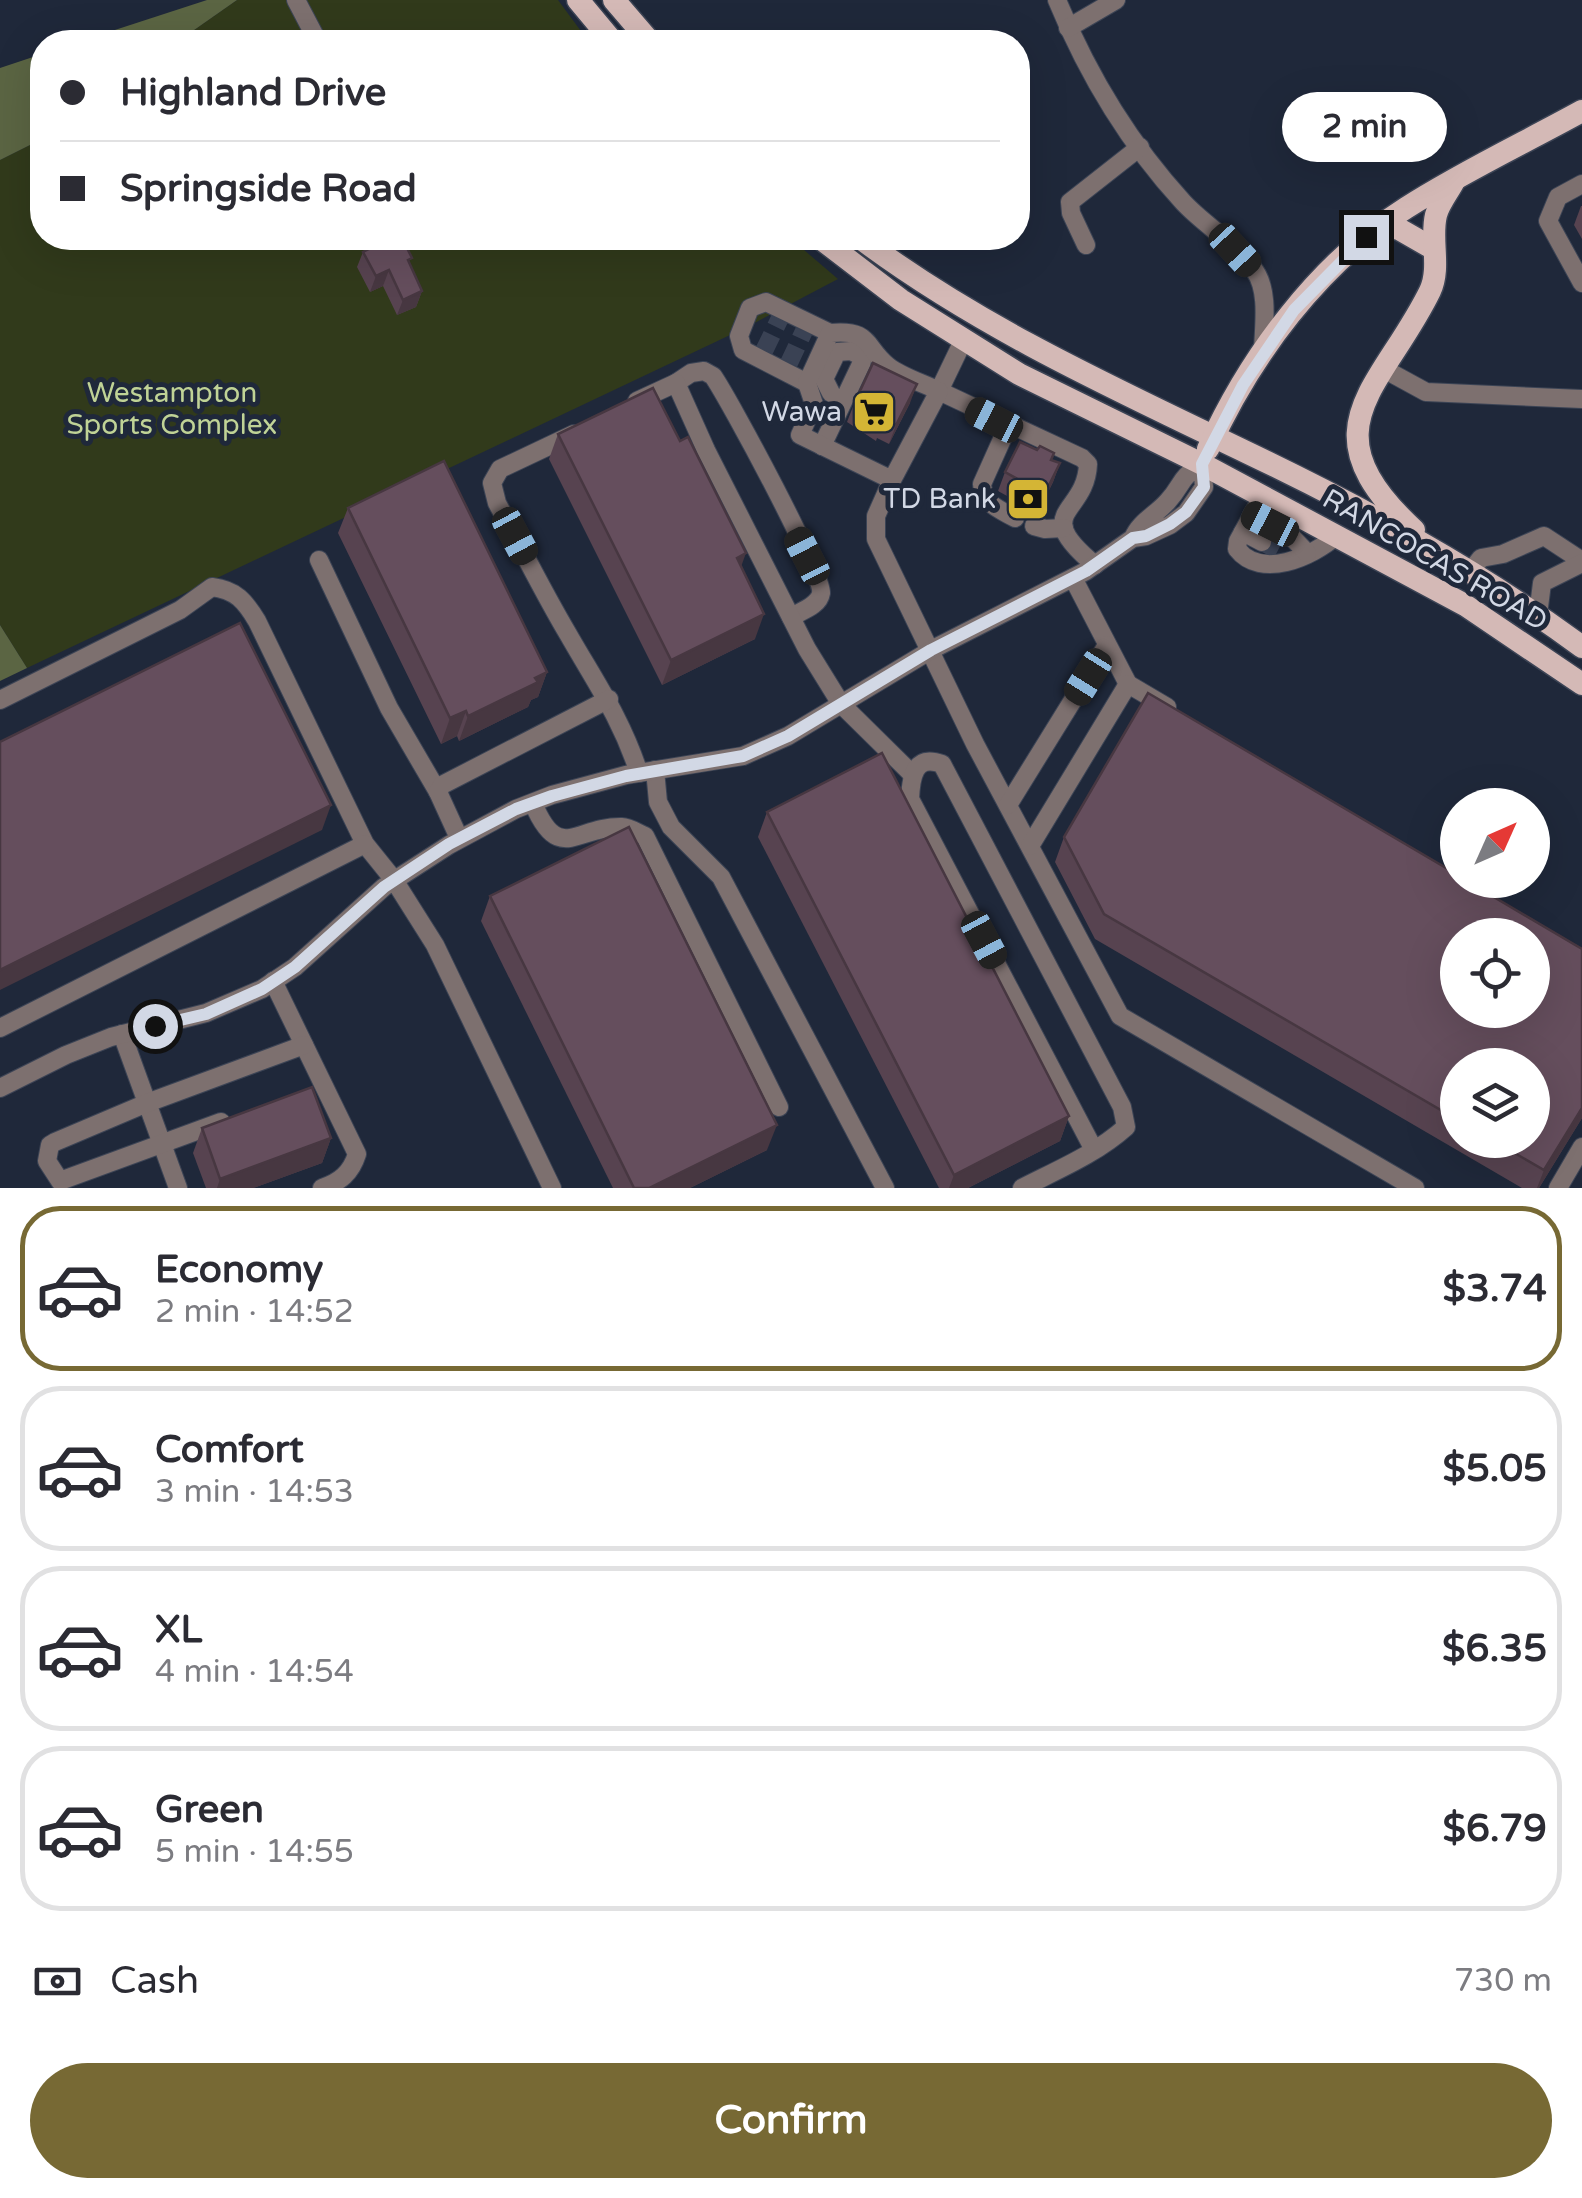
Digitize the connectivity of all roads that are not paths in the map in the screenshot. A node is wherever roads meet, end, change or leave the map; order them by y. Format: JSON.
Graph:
{"nodes":[{"id":1,"x":296,"y":0,"type":"edge"},
{"id":2,"x":578,"y":0,"type":"edge"},
{"id":3,"x":614,"y":0,"type":"edge"},
{"id":4,"x":1056,"y":0,"type":"edge"},
{"id":5,"x":1116,"y":0,"type":"edge"},
{"id":6,"x":1068,"y":28,"type":"junction"},
{"id":7,"x":307,"y":30,"type":"edge"},
{"id":8,"x":602,"y":30,"type":"edge"},
{"id":9,"x":640,"y":30,"type":"edge"},
{"id":10,"x":1582,"y":112,"type":"edge"},
{"id":11,"x":1140,"y":147,"type":"junction"},
{"id":12,"x":1454,"y":181,"type":"junction"},
{"id":13,"x":1582,"y":184,"type":"edge"},
{"id":14,"x":1382,"y":226,"type":"junction"},
{"id":15,"x":1086,"y":246,"type":"dead end"},
{"id":16,"x":1434,"y":249,"type":"junction"},
{"id":17,"x":836,"y":250,"type":"edge"},
{"id":18,"x":878,"y":250,"type":"edge"},
{"id":19,"x":1582,"y":283,"type":"edge"},
{"id":20,"x":830,"y":333,"type":"junction"},
{"id":21,"x":964,"y":339,"type":"junction"},
{"id":22,"x":1263,"y":355,"type":"junction"},
{"id":23,"x":1382,"y":368,"type":"junction"},
{"id":24,"x":676,"y":383,"type":"junction"},
{"id":25,"x":806,"y":383,"type":"junction"},
{"id":26,"x":939,"y":392,"type":"junction"},
{"id":27,"x":1582,"y":399,"type":"edge"},
{"id":28,"x":624,"y":408,"type":"edge"},
{"id":29,"x":590,"y":426,"type":"edge"},
{"id":30,"x":1008,"y":426,"type":"junction"},
{"id":31,"x":1214,"y":437,"type":"junction"},
{"id":32,"x":815,"y":442,"type":"junction"},
{"id":33,"x":1202,"y":464,"type":"junction"},
{"id":34,"x":892,"y":480,"type":"junction"},
{"id":35,"x":1257,"y":506,"type":"junction"},
{"id":36,"x":1015,"y":518,"type":"dead end"},
{"id":37,"x":1034,"y":526,"type":"dead end"},
{"id":38,"x":1064,"y":528,"type":"junction"},
{"id":39,"x":1243,"y":532,"type":"junction"},
{"id":40,"x":1336,"y":536,"type":"junction"},
{"id":41,"x":1262,"y":542,"type":"tunnel mouth"},
{"id":42,"x":1438,"y":552,"type":"junction"},
{"id":43,"x":1294,"y":554,"type":"junction"},
{"id":44,"x":319,"y":560,"type":"dead end"},
{"id":45,"x":1582,"y":562,"type":"edge"},
{"id":46,"x":1094,"y":566,"type":"junction"},
{"id":47,"x":1470,"y":572,"type":"junction"},
{"id":48,"x":1073,"y":578,"type":"junction"},
{"id":49,"x":1538,"y":615,"type":"junction"},
{"id":50,"x":791,"y":617,"type":"junction"},
{"id":51,"x":1108,"y":644,"type":"junction"},
{"id":52,"x":1582,"y":647,"type":"edge"},
{"id":53,"x":931,"y":650,"type":"junction"},
{"id":54,"x":1128,"y":684,"type":"junction"},
{"id":55,"x":1582,"y":684,"type":"edge"},
{"id":56,"x":0,"y":700,"type":"edge"},
{"id":57,"x":608,"y":700,"type":"junction"},
{"id":58,"x":841,"y":704,"type":"junction"},
{"id":59,"x":1178,"y":713,"type":"edge"},
{"id":60,"x":647,"y":772,"type":"junction"},
{"id":61,"x":911,"y":774,"type":"junction"},
{"id":62,"x":438,"y":792,"type":"junction"},
{"id":63,"x":533,"y":803,"type":"junction"},
{"id":64,"x":1008,"y":805,"type":"junction"},
{"id":65,"x":459,"y":838,"type":"junction"},
{"id":66,"x":365,"y":844,"type":"junction"},
{"id":67,"x":1030,"y":846,"type":"junction"},
{"id":68,"x":394,"y":880,"type":"junction"},
{"id":69,"x":273,"y":982,"type":"junction"},
{"id":70,"x":0,"y":1028,"type":"edge"},
{"id":71,"x":122,"y":1034,"type":"junction"},
{"id":72,"x":304,"y":1045,"type":"junction"},
{"id":73,"x":0,"y":1088,"type":"edge"},
{"id":74,"x":147,"y":1102,"type":"junction"},
{"id":75,"x":779,"y":1107,"type":"dead end"},
{"id":76,"x":232,"y":1118,"type":"edge"},
{"id":77,"x":162,"y":1144,"type":"junction"},
{"id":78,"x":1582,"y":1147,"type":"edge"},
{"id":79,"x":1094,"y":1150,"type":"junction"},
{"id":80,"x":178,"y":1188,"type":"edge"},
{"id":81,"x":322,"y":1188,"type":"edge"},
{"id":82,"x":552,"y":1188,"type":"edge"},
{"id":83,"x":884,"y":1188,"type":"edge"},
{"id":84,"x":1022,"y":1188,"type":"edge"},
{"id":85,"x":1415,"y":1188,"type":"edge"},
{"id":86,"x":1558,"y":1188,"type":"edge"}],
"edges":[{"from":1,"to":7,"type":"street"},
{"from":2,"to":8,"type":"main road"},
{"from":3,"to":9,"type":"main road"},
{"from":4,"to":6,"type":"street"},
{"from":5,"to":6,"type":"street"},
{"from":6,"to":11,"type":"street"},
{"from":10,"to":12,"type":"main road"},
{"from":11,"to":15,"type":"street"},
{"from":11,"to":22,"type":"street"},
{"from":12,"to":14,"type":"main road"},
{"from":12,"to":16,"type":"main road"},
{"from":13,"to":19,"type":"street"},
{"from":14,"to":16,"type":"main road"},
{"from":14,"to":22,"type":"main road"},
{"from":16,"to":23,"type":"main road"},
{"from":17,"to":21,"type":"main road","name":"RANCOCAS ROAD"},
{"from":18,"to":31,"type":"main road","name":"RANCOCAS ROAD"},
{"from":20,"to":25,"type":"street"},
{"from":20,"to":25,"type":"street"},
{"from":20,"to":26,"type":"street"},
{"from":21,"to":26,"type":"street"},
{"from":21,"to":33,"type":"main road","name":"RANCOCAS ROAD"},
{"from":22,"to":31,"type":"main road"},
{"from":23,"to":27,"type":"street"},
{"from":23,"to":42,"type":"main road"},
{"from":24,"to":28,"type":"street"},
{"from":24,"to":50,"type":"street"},
{"from":24,"to":50,"type":"street"},
{"from":25,"to":32,"type":"street"},
{"from":26,"to":30,"type":"street"},
{"from":26,"to":34,"type":"street"},
{"from":29,"to":57,"type":"street"},
{"from":30,"to":36,"type":"street"},
{"from":30,"to":38,"type":"street"},
{"from":31,"to":33,"type":"main road"},
{"from":31,"to":42,"type":"main road","name":"RANCOCAS ROAD"},
{"from":32,"to":32,"type":"street"},
{"from":32,"to":34,"type":"street"},
{"from":33,"to":35,"type":"main road","name":"RANCOCAS ROAD"},
{"from":33,"to":46,"type":"street"},
{"from":34,"to":53,"type":"street"},
{"from":35,"to":39,"type":"street"},
{"from":35,"to":40,"type":"main road","name":"RANCOCAS ROAD"},
{"from":35,"to":43,"type":"street"},
{"from":37,"to":38,"type":"street"},
{"from":38,"to":46,"type":"street"},
{"from":39,"to":41,"type":"street"},
{"from":39,"to":43,"type":"street"},
{"from":40,"to":43,"type":"street"},
{"from":40,"to":55,"type":"main road","name":"RANCOCAS ROAD"},
{"from":42,"to":47,"type":"main road","name":"RANCOCAS ROAD"},
{"from":44,"to":62,"type":"street"},
{"from":45,"to":47,"type":"street"},
{"from":45,"to":49,"type":"street"},
{"from":46,"to":48,"type":"street"},
{"from":47,"to":49,"type":"main road","name":"RANCOCAS ROAD"},
{"from":48,"to":51,"type":"street"},
{"from":48,"to":53,"type":"street"},
{"from":49,"to":52,"type":"main road","name":"RANCOCAS ROAD"},
{"from":50,"to":58,"type":"street"},
{"from":51,"to":54,"type":"street"},
{"from":51,"to":64,"type":"street"},
{"from":53,"to":58,"type":"street"},
{"from":53,"to":64,"type":"street"},
{"from":54,"to":59,"type":"street"},
{"from":54,"to":67,"type":"street"},
{"from":56,"to":66,"type":"street"},
{"from":57,"to":60,"type":"street"},
{"from":57,"to":62,"type":"street"},
{"from":58,"to":60,"type":"street"},
{"from":58,"to":61,"type":"street"},
{"from":60,"to":63,"type":"street"},
{"from":60,"to":83,"type":"street"},
{"from":61,"to":79,"type":"street"},
{"from":61,"to":79,"type":"street"},
{"from":62,"to":65,"type":"street"},
{"from":63,"to":65,"type":"street"},
{"from":63,"to":75,"type":"street"},
{"from":64,"to":67,"type":"street"},
{"from":65,"to":68,"type":"street"},
{"from":66,"to":68,"type":"street"},
{"from":66,"to":70,"type":"street"},
{"from":67,"to":85,"type":"street"},
{"from":68,"to":69,"type":"street"},
{"from":68,"to":82,"type":"street"},
{"from":69,"to":71,"type":"street"},
{"from":69,"to":72,"type":"street"},
{"from":71,"to":73,"type":"street"},
{"from":71,"to":74,"type":"street"},
{"from":72,"to":74,"type":"street"},
{"from":72,"to":81,"type":"street"},
{"from":74,"to":77,"type":"street"},
{"from":74,"to":77,"type":"street"},
{"from":76,"to":77,"type":"street"},
{"from":77,"to":80,"type":"street"},
{"from":78,"to":86,"type":"street"},
{"from":79,"to":84,"type":"street"}]}
